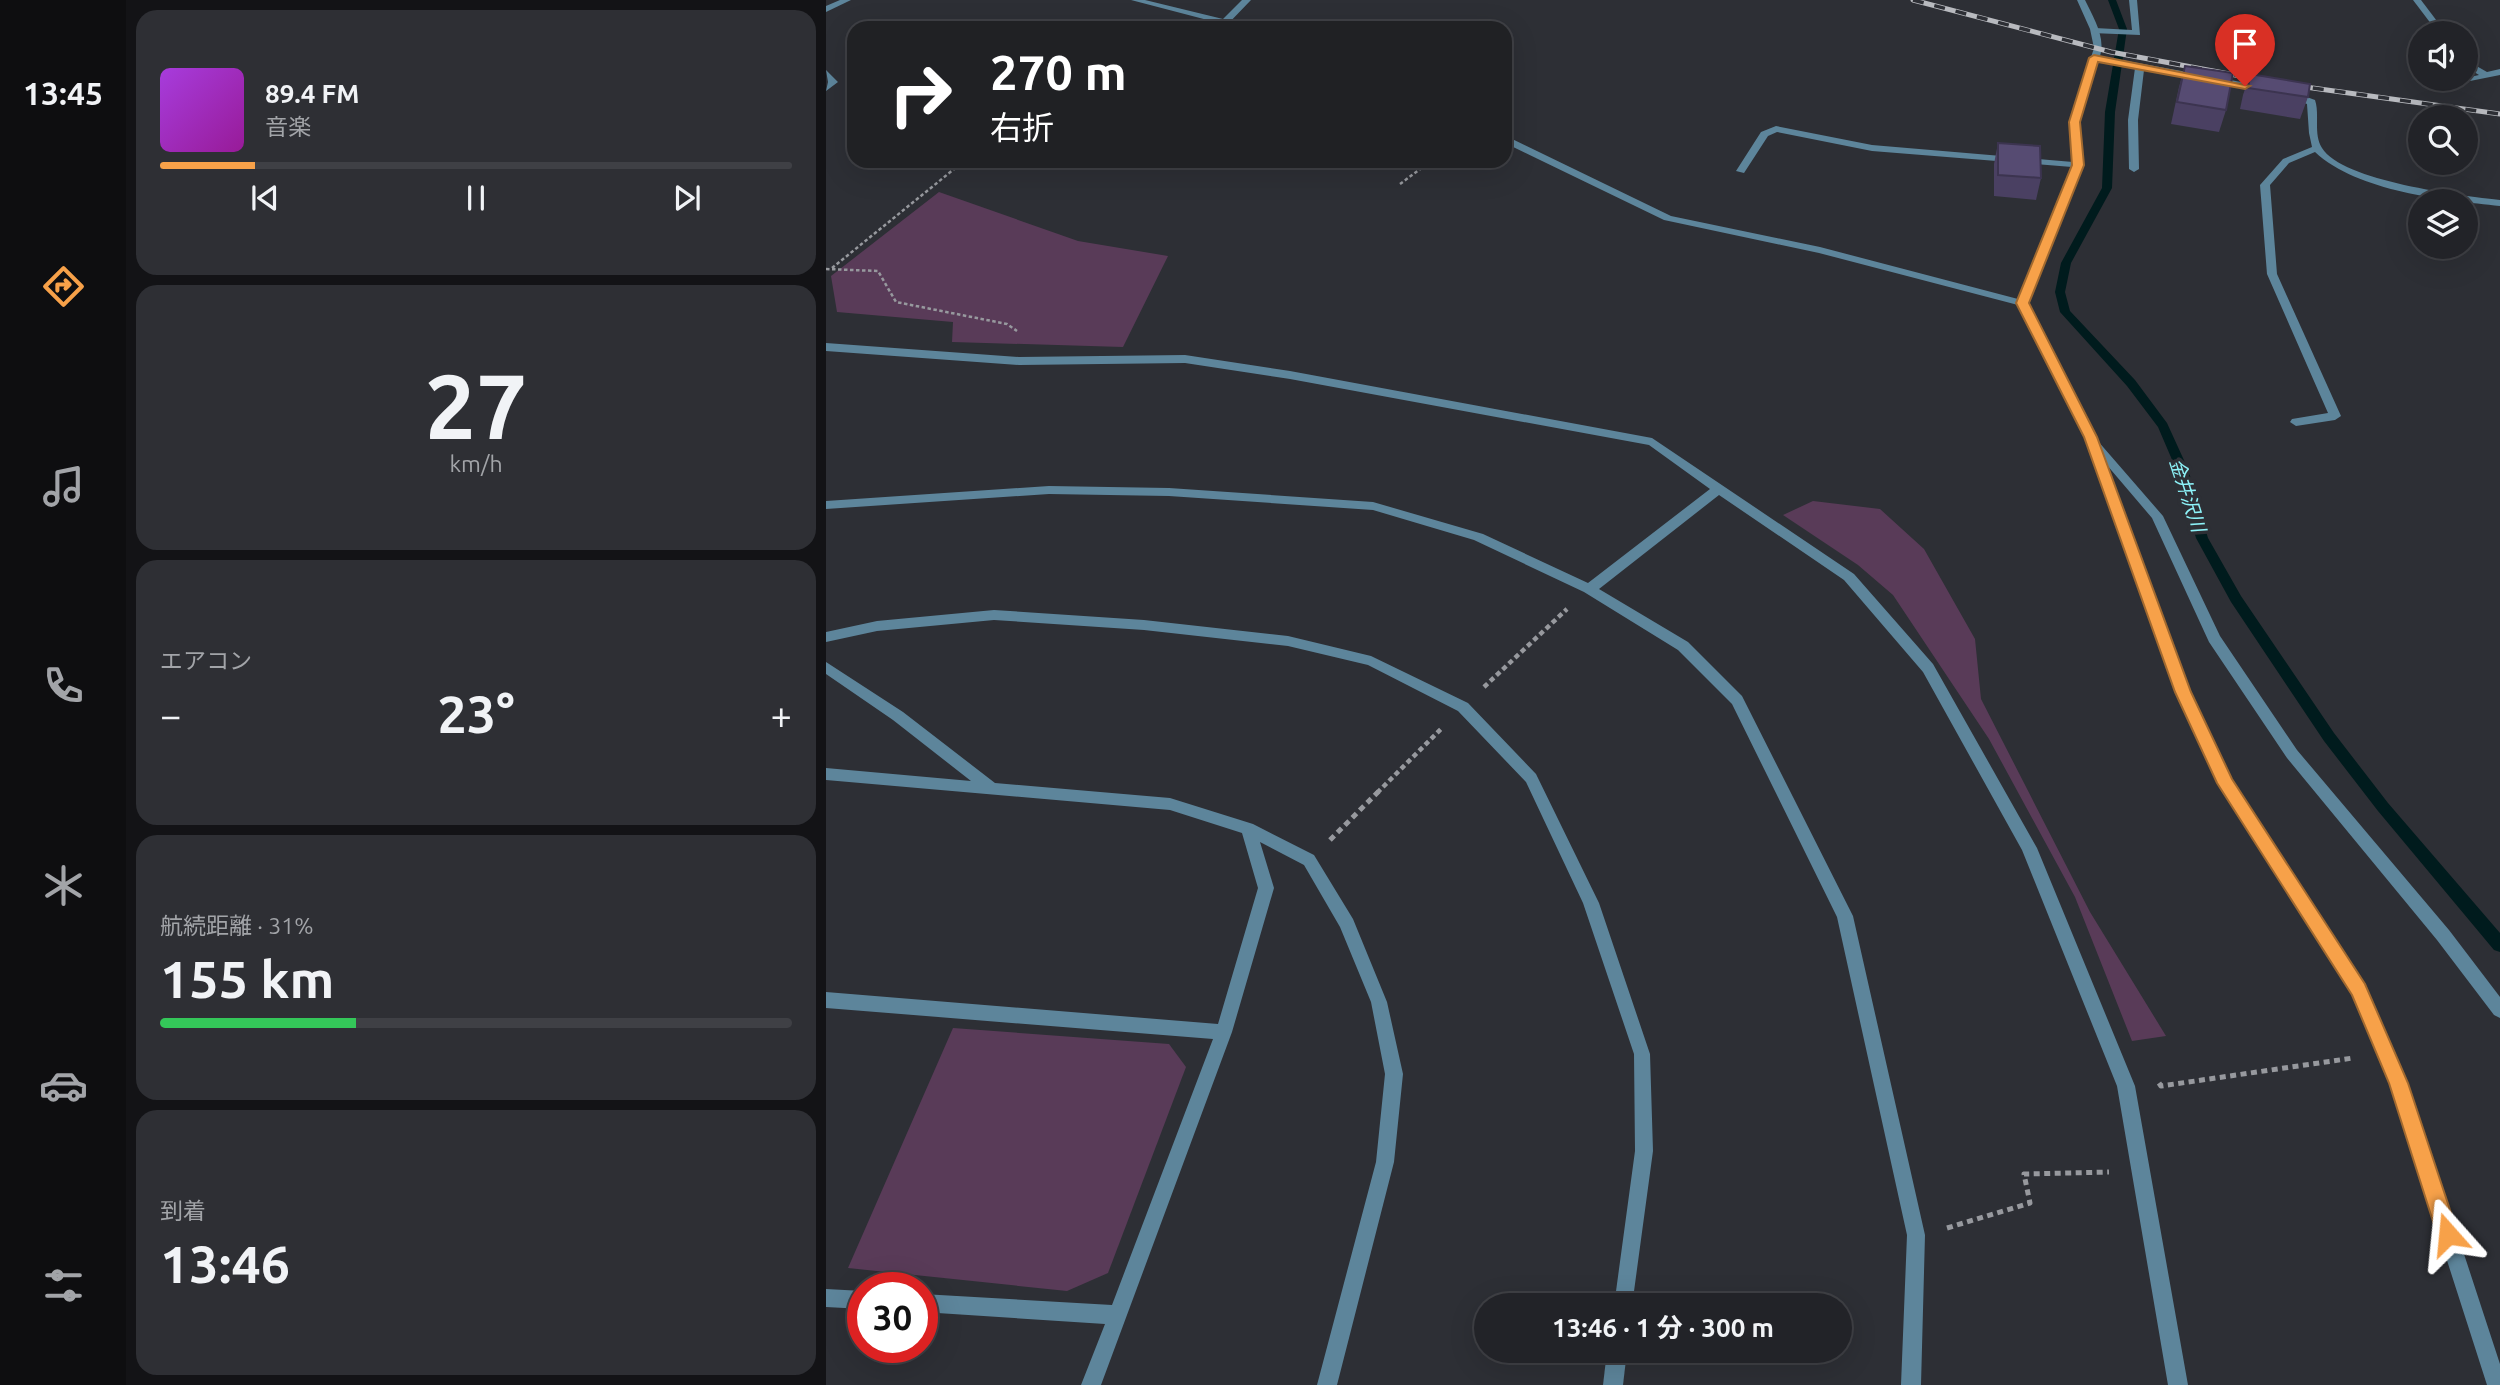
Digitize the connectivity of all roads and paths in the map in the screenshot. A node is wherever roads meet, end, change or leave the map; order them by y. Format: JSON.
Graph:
{"nodes":[{"id":1,"x":848,"y":0,"type":"edge"},
{"id":2,"x":1135,"y":0,"type":"edge"},
{"id":3,"x":1247,"y":0,"type":"edge"},
{"id":4,"x":2081,"y":0,"type":"edge"},
{"id":5,"x":2133,"y":0,"type":"edge"},
{"id":6,"x":2417,"y":0,"type":"edge"},
{"id":7,"x":826,"y":9,"type":"edge"},
{"id":8,"x":1208,"y":21,"type":"edge"},
{"id":9,"x":1226,"y":21,"type":"edge"},
{"id":10,"x":2433,"y":21,"type":"edge"},
{"id":11,"x":2096,"y":31,"type":"junction"},
{"id":12,"x":2099,"y":59,"type":"junction"},
{"id":13,"x":2135,"y":66,"type":"junction"},
{"id":14,"x":2478,"y":70,"type":"edge"},
{"id":15,"x":2500,"y":72,"type":"edge"},
{"id":16,"x":826,"y":73,"type":"edge"},
{"id":17,"x":2484,"y":74,"type":"junction"},
{"id":18,"x":2478,"y":77,"type":"edge"},
{"id":19,"x":826,"y":88,"type":"edge"},
{"id":20,"x":1512,"y":142,"type":"edge"},
{"id":21,"x":2317,"y":148,"type":"junction"},
{"id":22,"x":2078,"y":165,"type":"junction"},
{"id":23,"x":955,"y":168,"type":"edge"},
{"id":24,"x":1421,"y":168,"type":"edge"},
{"id":25,"x":2134,"y":169,"type":"dead end"},
{"id":26,"x":1741,"y":171,"type":"dead end"},
{"id":27,"x":1399,"y":184,"type":"dead end"},
{"id":28,"x":2500,"y":203,"type":"edge"},
{"id":29,"x":829,"y":269,"type":"edge"},
{"id":30,"x":2022,"y":303,"type":"junction"},
{"id":31,"x":1018,"y":332,"type":"dead end"},
{"id":32,"x":826,"y":347,"type":"edge"},
{"id":33,"x":2296,"y":422,"type":"dead end"},
{"id":34,"x":2090,"y":437,"type":"junction"},
{"id":35,"x":1719,"y":489,"type":"junction"},
{"id":36,"x":826,"y":505,"type":"edge"},
{"id":37,"x":1589,"y":589,"type":"junction"},
{"id":38,"x":826,"y":637,"type":"edge"},
{"id":39,"x":826,"y":667,"type":"edge"},
{"id":40,"x":826,"y":774,"type":"edge"},
{"id":41,"x":990,"y":787,"type":"junction"},
{"id":42,"x":1248,"y":829,"type":"junction"},
{"id":43,"x":826,"y":1000,"type":"edge"},
{"id":44,"x":2500,"y":1010,"type":"edge"},
{"id":45,"x":1224,"y":1032,"type":"junction"},
{"id":46,"x":2386,"y":1054,"type":"junction"},
{"id":47,"x":2115,"y":1058,"type":"junction"},
{"id":48,"x":2141,"y":1172,"type":"junction"},
{"id":49,"x":1916,"y":1235,"type":"junction"},
{"id":50,"x":1625,"y":1293,"type":"edge"},
{"id":51,"x":826,"y":1298,"type":"edge"},
{"id":52,"x":847,"y":1299,"type":"edge"},
{"id":53,"x":938,"y":1304,"type":"edge"},
{"id":54,"x":1115,"y":1315,"type":"junction"},
{"id":55,"x":1616,"y":1363,"type":"edge"},
{"id":56,"x":1091,"y":1385,"type":"edge"},
{"id":57,"x":1327,"y":1385,"type":"edge"},
{"id":58,"x":1613,"y":1385,"type":"edge"},
{"id":59,"x":1911,"y":1385,"type":"edge"},
{"id":60,"x":2178,"y":1385,"type":"edge"},
{"id":61,"x":2497,"y":1385,"type":"edge"}],
"edges":[{"from":1,"to":7,"type":"street"},
{"from":2,"to":8,"type":"street"},
{"from":3,"to":9,"type":"street"},
{"from":4,"to":11,"type":"street"},
{"from":5,"to":11,"type":"street"},
{"from":6,"to":10,"type":"street"},
{"from":11,"to":12,"type":"street"},
{"from":12,"to":13,"type":"street"},
{"from":12,"to":22,"type":"street"},
{"from":13,"to":21,"type":"street"},
{"from":13,"to":25,"type":"street"},
{"from":14,"to":17,"type":"street"},
{"from":15,"to":17,"type":"street"},
{"from":16,"to":19,"type":"street"},
{"from":17,"to":18,"type":"street"},
{"from":20,"to":30,"type":"street"},
{"from":21,"to":28,"type":"street"},
{"from":21,"to":33,"type":"street"},
{"from":22,"to":26,"type":"street"},
{"from":22,"to":30,"type":"street"},
{"from":23,"to":29,"type":"path"},
{"from":24,"to":27,"type":"path"},
{"from":29,"to":31,"type":"path"},
{"from":30,"to":34,"type":"street"},
{"from":32,"to":35,"type":"street"},
{"from":34,"to":44,"type":"street"},
{"from":34,"to":46,"type":"street"},
{"from":35,"to":37,"type":"street"},
{"from":35,"to":47,"type":"street"},
{"from":36,"to":37,"type":"street"},
{"from":37,"to":49,"type":"street"},
{"from":38,"to":50,"type":"street"},
{"from":39,"to":41,"type":"street"},
{"from":40,"to":41,"type":"street"},
{"from":41,"to":42,"type":"street"},
{"from":42,"to":45,"type":"street"},
{"from":42,"to":57,"type":"street"},
{"from":43,"to":45,"type":"street"},
{"from":45,"to":54,"type":"street"},
{"from":46,"to":47,"type":"path"},
{"from":46,"to":61,"type":"street"},
{"from":47,"to":48,"type":"street"},
{"from":48,"to":49,"type":"path"},
{"from":48,"to":60,"type":"street"},
{"from":49,"to":59,"type":"street"},
{"from":51,"to":52,"type":"street"},
{"from":53,"to":54,"type":"street"},
{"from":54,"to":56,"type":"street"},
{"from":55,"to":58,"type":"street"}]}
